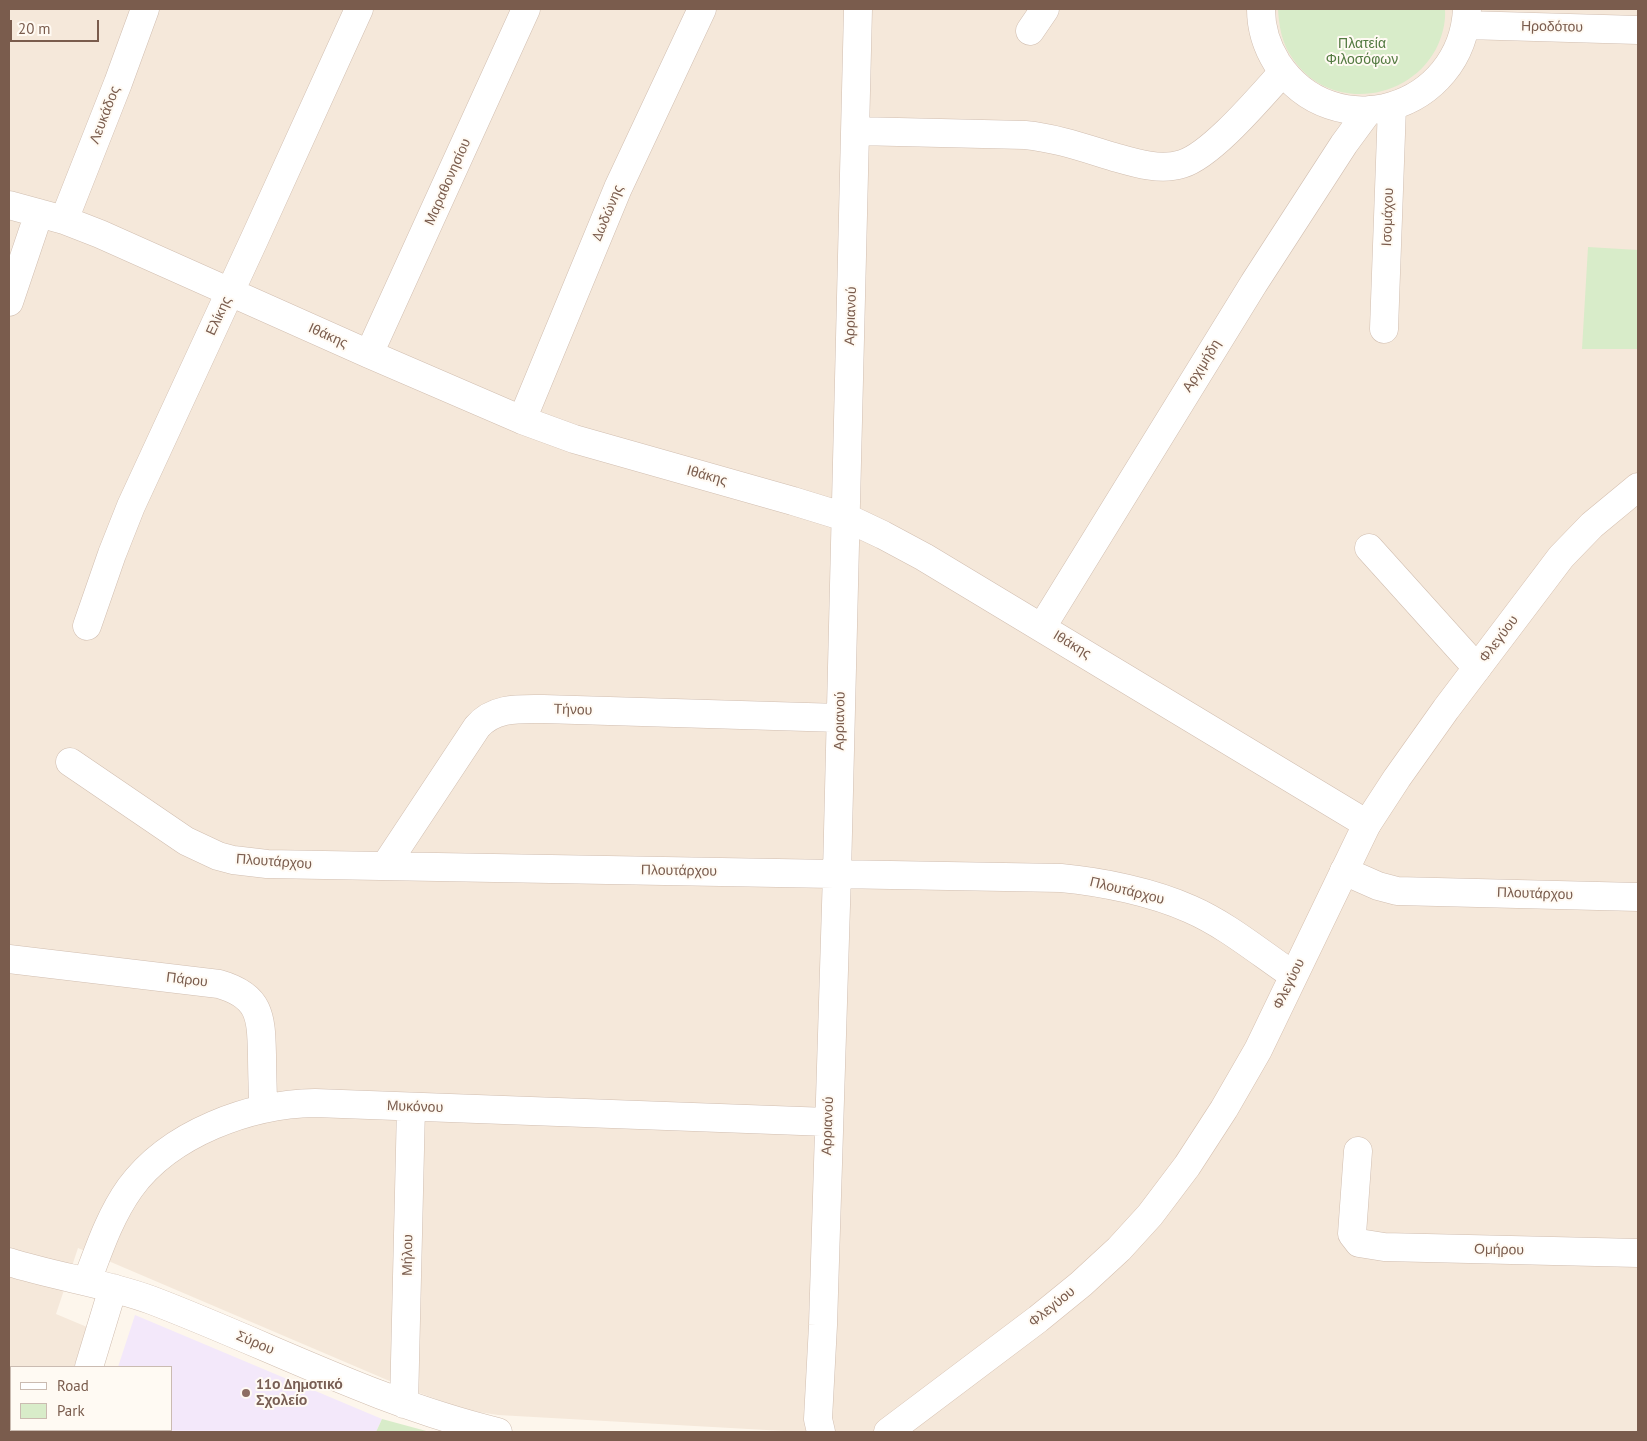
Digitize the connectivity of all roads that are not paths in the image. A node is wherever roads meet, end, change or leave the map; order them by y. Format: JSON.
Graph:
{"nodes":[{"id":1,"x":144,"y":9,"type":"edge"},
{"id":2,"x":359,"y":9,"type":"edge"},
{"id":3,"x":526,"y":9,"type":"edge"},
{"id":4,"x":702,"y":9,"type":"edge"},
{"id":5,"x":1045,"y":9,"type":"edge"},
{"id":6,"x":1261,"y":9,"type":"edge"},
{"id":7,"x":853,"y":10,"type":"edge"},
{"id":8,"x":1467,"y":17,"type":"edge"},
{"id":9,"x":1638,"y":30,"type":"edge"},
{"id":10,"x":1030,"y":31,"type":"dead end"},
{"id":11,"x":1283,"y":72,"type":"junction"},
{"id":12,"x":1381,"y":108,"type":"junction"},
{"id":13,"x":856,"y":131,"type":"junction"},
{"id":14,"x":9,"y":205,"type":"edge"},
{"id":15,"x":51,"y":216,"type":"junction"},
{"id":16,"x":230,"y":292,"type":"junction"},
{"id":17,"x":9,"y":302,"type":"edge"},
{"id":18,"x":1384,"y":329,"type":"dead end"},
{"id":19,"x":369,"y":354,"type":"junction"},
{"id":20,"x":522,"y":420,"type":"junction"},
{"id":21,"x":1638,"y":487,"type":"edge"},
{"id":22,"x":845,"y":517,"type":"junction"},
{"id":23,"x":1370,"y":548,"type":"dead end"},
{"id":24,"x":87,"y":626,"type":"dead end"},
{"id":25,"x":1042,"y":627,"type":"junction"},
{"id":26,"x":1477,"y":668,"type":"junction"},
{"id":27,"x":840,"y":718,"type":"junction"},
{"id":28,"x":70,"y":762,"type":"dead end"},
{"id":29,"x":1367,"y":824,"type":"junction"},
{"id":30,"x":385,"y":866,"type":"junction"},
{"id":31,"x":1344,"y":872,"type":"junction"},
{"id":32,"x":837,"y":873,"type":"junction"},
{"id":33,"x":1638,"y":897,"type":"edge"},
{"id":34,"x":9,"y":959,"type":"edge"},
{"id":35,"x":1293,"y":975,"type":"junction"},
{"id":36,"x":411,"y":1107,"type":"junction"},
{"id":37,"x":263,"y":1109,"type":"junction"},
{"id":38,"x":828,"y":1122,"type":"junction"},
{"id":39,"x":1358,"y":1151,"type":"dead end"},
{"id":40,"x":1638,"y":1253,"type":"edge"},
{"id":41,"x":9,"y":1262,"type":"edge"},
{"id":42,"x":87,"y":1281,"type":"junction"},
{"id":43,"x":113,"y":1288,"type":"junction"},
{"id":44,"x":89,"y":1366,"type":"edge"},
{"id":45,"x":404,"y":1404,"type":"junction"},
{"id":46,"x":498,"y":1432,"type":"edge"},
{"id":47,"x":821,"y":1432,"type":"edge"},
{"id":48,"x":888,"y":1432,"type":"edge"}],
"edges":[{"from":1,"to":15,"type":"street","name":"Λευκάδος"},
{"from":2,"to":16,"type":"street","name":"Ελίκης"},
{"from":3,"to":19,"type":"street","name":"Μαραθονησίου"},
{"from":4,"to":20,"type":"street","name":"Δωδώνης"},
{"from":5,"to":10,"type":"street"},
{"from":6,"to":11,"type":"street"},
{"from":7,"to":13,"type":"street","name":"Αρριανού"},
{"from":8,"to":9,"type":"street","name":"Ηροδότου"},
{"from":8,"to":12,"type":"street"},
{"from":11,"to":12,"type":"street"},
{"from":11,"to":13,"type":"street"},
{"from":12,"to":18,"type":"street","name":"Ισομάχου"},
{"from":12,"to":25,"type":"street","name":"Αρχιμήδη"},
{"from":13,"to":22,"type":"street","name":"Αρριανού"},
{"from":14,"to":15,"type":"street","name":"Ιθάκης"},
{"from":15,"to":16,"type":"street","name":"Ιθάκης"},
{"from":15,"to":17,"type":"street","name":"Λευκάδος"},
{"from":16,"to":19,"type":"street","name":"Ιθάκης"},
{"from":16,"to":24,"type":"street","name":"Ελίκης"},
{"from":19,"to":20,"type":"street","name":"Ιθάκης"},
{"from":20,"to":22,"type":"street","name":"Ιθάκης"},
{"from":21,"to":26,"type":"street","name":"Φλεγύου"},
{"from":22,"to":25,"type":"street","name":"Ιθάκης"},
{"from":22,"to":27,"type":"street","name":"Αρριανού"},
{"from":23,"to":26,"type":"street"},
{"from":25,"to":29,"type":"street","name":"Ιθάκης"},
{"from":26,"to":29,"type":"street","name":"Φλεγύου"},
{"from":27,"to":30,"type":"street","name":"Τήνου"},
{"from":27,"to":32,"type":"street","name":"Αρριανού"},
{"from":28,"to":30,"type":"street","name":"Πλουτάρχου"},
{"from":29,"to":31,"type":"street","name":"Φλεγύου"},
{"from":30,"to":32,"type":"street","name":"Πλουτάρχου"},
{"from":31,"to":33,"type":"street","name":"Πλουτάρχου"},
{"from":31,"to":35,"type":"street","name":"Φλεγύου"},
{"from":32,"to":35,"type":"street","name":"Πλουτάρχου"},
{"from":32,"to":38,"type":"street","name":"Αρριανού"},
{"from":34,"to":37,"type":"street","name":"Πάρου"},
{"from":35,"to":48,"type":"street","name":"Φλεγύου"},
{"from":36,"to":37,"type":"street","name":"Μυκόνου"},
{"from":36,"to":38,"type":"street","name":"Μυκόνου"},
{"from":36,"to":45,"type":"street","name":"Μήλου"},
{"from":37,"to":42,"type":"street","name":"Μυκόνου"},
{"from":38,"to":47,"type":"street","name":"Αρριανού"},
{"from":39,"to":40,"type":"street","name":"Ομήρου"},
{"from":41,"to":42,"type":"street","name":"Σύρου"},
{"from":42,"to":43,"type":"street","name":"Σύρου"},
{"from":43,"to":44,"type":"street"},
{"from":43,"to":45,"type":"street","name":"Σύρου"},
{"from":45,"to":46,"type":"street","name":"Σύρου"}]}
